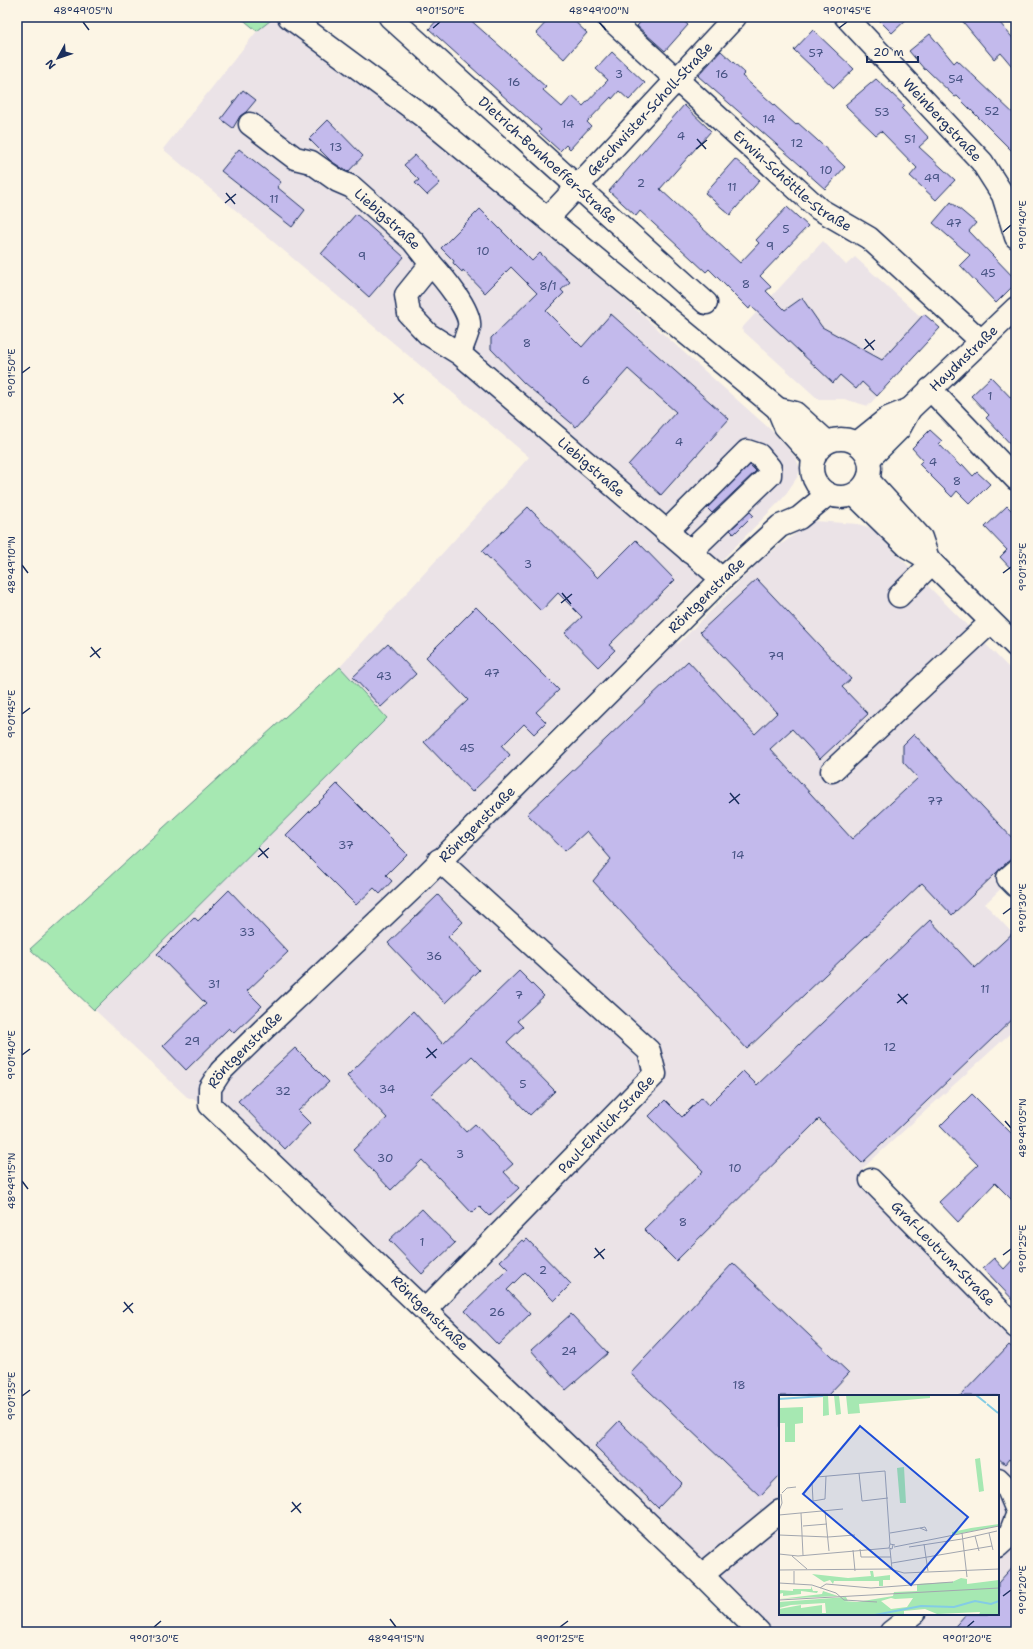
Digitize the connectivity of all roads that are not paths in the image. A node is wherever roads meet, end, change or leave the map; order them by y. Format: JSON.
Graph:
{"nodes":[{"id":1,"x":289,"y":17,"type":"edge"},
{"id":2,"x":390,"y":17,"type":"edge"},
{"id":3,"x":608,"y":17,"type":"edge"},
{"id":4,"x":735,"y":17,"type":"edge"},
{"id":5,"x":846,"y":17,"type":"edge"},
{"id":6,"x":676,"y":80,"type":"junction"},
{"id":7,"x":250,"y":124,"type":"dead end"},
{"id":8,"x":578,"y":186,"type":"junction"},
{"id":9,"x":548,"y":218,"type":"junction"},
{"id":10,"x":1016,"y":236,"type":"edge"},
{"id":11,"x":431,"y":264,"type":"junction"},
{"id":12,"x":706,"y":303,"type":"dead end"},
{"id":13,"x":1016,"y":308,"type":"edge"},
{"id":14,"x":980,"y":340,"type":"junction"},
{"id":15,"x":460,"y":354,"type":"junction"},
{"id":16,"x":930,"y":389,"type":"junction"},
{"id":17,"x":821,"y":450,"type":"junction"},
{"id":18,"x":863,"y":451,"type":"junction"},
{"id":19,"x":1016,"y":479,"type":"edge"},
{"id":20,"x":821,"y":487,"type":"junction"},
{"id":21,"x":861,"y":488,"type":"junction"},
{"id":22,"x":666,"y":532,"type":"junction"},
{"id":23,"x":690,"y":552,"type":"junction"},
{"id":24,"x":930,"y":561,"type":"junction"},
{"id":25,"x":722,"y":579,"type":"junction"},
{"id":26,"x":899,"y":596,"type":"dead end"},
{"id":27,"x":991,"y":622,"type":"junction"},
{"id":28,"x":1016,"y":646,"type":"edge"},
{"id":29,"x":832,"y":771,"type":"dead end"},
{"id":30,"x":439,"y":860,"type":"junction"},
{"id":31,"x":871,"y":1180,"type":"dead end"},
{"id":32,"x":426,"y":1309,"type":"junction"},
{"id":33,"x":1015,"y":1323,"type":"edge"},
{"id":34,"x":999,"y":1480,"type":"edge"},
{"id":35,"x":1016,"y":1508,"type":"edge"},
{"id":36,"x":779,"y":1512,"type":"edge"},
{"id":37,"x":1016,"y":1518,"type":"edge"},
{"id":38,"x":999,"y":1545,"type":"edge"},
{"id":39,"x":702,"y":1575,"type":"junction"},
{"id":40,"x":913,"y":1615,"type":"edge"},
{"id":41,"x":759,"y":1632,"type":"edge"},
{"id":42,"x":891,"y":1632,"type":"edge"}],
"edges":[{"from":1,"to":9,"type":"street"},
{"from":2,"to":8,"type":"street","name":"Dietrich-Bonhoeffer-Straße"},
{"from":3,"to":6,"type":"street","name":"Erwin-Schöttle-Straße"},
{"from":4,"to":6,"type":"street","name":"Geschwister-Scholl-Straße"},
{"from":5,"to":10,"type":"street","name":"Weinbergstraße"},
{"from":6,"to":8,"type":"street","name":"Geschwister-Scholl-Straße"},
{"from":6,"to":14,"type":"street","name":"Erwin-Schöttle-Straße"},
{"from":7,"to":11,"type":"street","name":"Liebigstraße"},
{"from":8,"to":9,"type":"street","name":"Geschwister-Scholl-Straße"},
{"from":8,"to":12,"type":"street","name":"Dietrich-Bonhoeffer-Straße"},
{"from":9,"to":17,"type":"street"},
{"from":11,"to":15,"type":"street","name":"Liebigstraße"},
{"from":11,"to":15,"type":"street","name":"Liebigstraße"},
{"from":13,"to":14,"type":"street","name":"Haydnstraße"},
{"from":14,"to":16,"type":"street","name":"Haydnstraße"},
{"from":15,"to":22,"type":"street","name":"Liebigstraße"},
{"from":16,"to":18,"type":"street","name":"Haydnstraße"},
{"from":16,"to":19,"type":"street"},
{"from":17,"to":18,"type":"street"},
{"from":17,"to":20,"type":"street"},
{"from":18,"to":21,"type":"street"},
{"from":20,"to":21,"type":"street"},
{"from":20,"to":25,"type":"street","name":"Röntgenstraße"},
{"from":21,"to":24,"type":"street"},
{"from":22,"to":23,"type":"street","name":"Liebigstraße"},
{"from":22,"to":23,"type":"street"},
{"from":23,"to":25,"type":"street","name":"Liebigstraße"},
{"from":24,"to":26,"type":"street"},
{"from":24,"to":27,"type":"street"},
{"from":25,"to":30,"type":"street","name":"Röntgenstraße"},
{"from":27,"to":28,"type":"street"},
{"from":27,"to":29,"type":"street"},
{"from":30,"to":32,"type":"street","name":"Paul-Ehrlich-Straße"},
{"from":30,"to":32,"type":"street","name":"Röntgenstraße"},
{"from":31,"to":33,"type":"street","name":"Graf-Leutrum-Straße"},
{"from":32,"to":39,"type":"street","name":"Röntgenstraße"},
{"from":34,"to":35,"type":"street"},
{"from":36,"to":39,"type":"street"},
{"from":37,"to":38,"type":"street"},
{"from":39,"to":41,"type":"street","name":"Röntgenstraße"},
{"from":40,"to":42,"type":"street"}]}
